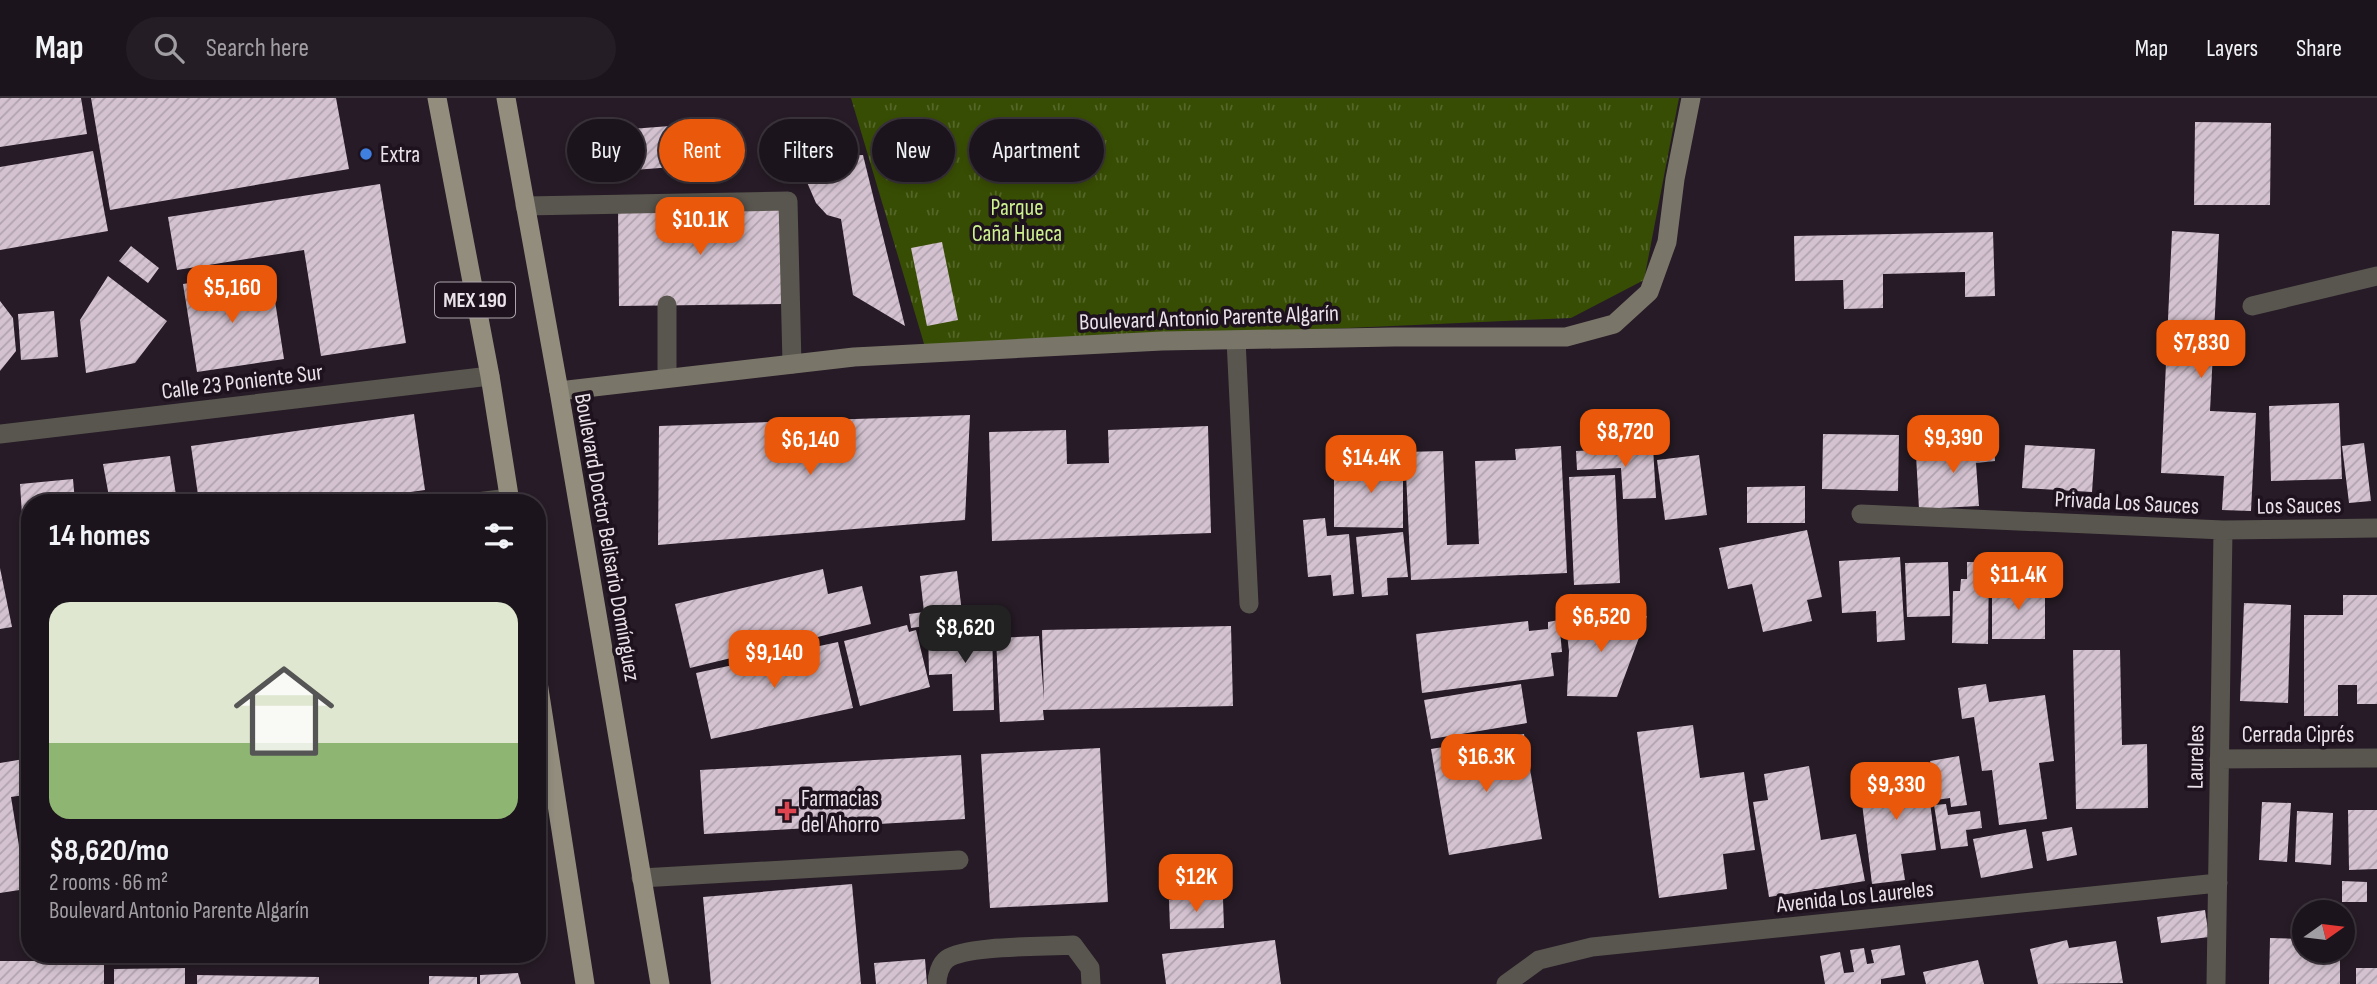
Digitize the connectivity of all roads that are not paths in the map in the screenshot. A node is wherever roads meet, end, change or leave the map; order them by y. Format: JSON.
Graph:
{"nodes":[{"id":1,"x":437,"y":98,"type":"edge"},
{"id":2,"x":506,"y":98,"type":"edge"},
{"id":3,"x":1691,"y":98,"type":"edge"},
{"id":4,"x":525,"y":205,"type":"junction"},
{"id":5,"x":2377,"y":276,"type":"edge"},
{"id":6,"x":667,"y":305,"type":"dead end"},
{"id":7,"x":2252,"y":306,"type":"dead end"},
{"id":8,"x":1236,"y":340,"type":"junction"},
{"id":9,"x":792,"y":364,"type":"junction"},
{"id":10,"x":490,"y":376,"type":"junction"},
{"id":11,"x":667,"y":377,"type":"junction"},
{"id":12,"x":559,"y":391,"type":"junction"},
{"id":13,"x":0,"y":434,"type":"edge"},
{"id":14,"x":509,"y":494,"type":"edge"},
{"id":15,"x":1861,"y":514,"type":"dead end"},
{"id":16,"x":2377,"y":528,"type":"edge"},
{"id":17,"x":2222,"y":530,"type":"junction"},
{"id":18,"x":1249,"y":604,"type":"dead end"},
{"id":19,"x":546,"y":739,"type":"edge"},
{"id":20,"x":2377,"y":758,"type":"edge"},
{"id":21,"x":2219,"y":759,"type":"junction"},
{"id":22,"x":959,"y":860,"type":"dead end"},
{"id":23,"x":642,"y":878,"type":"junction"},
{"id":24,"x":2218,"y":883,"type":"junction"},
{"id":25,"x":585,"y":984,"type":"edge"},
{"id":26,"x":660,"y":984,"type":"edge"},
{"id":27,"x":937,"y":984,"type":"edge"},
{"id":28,"x":1091,"y":984,"type":"edge"},
{"id":29,"x":1506,"y":984,"type":"edge"},
{"id":30,"x":2216,"y":984,"type":"edge"}],
"edges":[{"from":1,"to":10,"type":"main road","number":"MEX 190"},
{"from":2,"to":4,"type":"main road","name":"Boulevard Doctor Belisario Domínguez","number":"MEX 190"},
{"from":3,"to":8,"type":"main road","name":"Boulevard Antonio Parente Algarín"},
{"from":4,"to":9,"type":"street"},
{"from":4,"to":12,"type":"main road","name":"Boulevard Doctor Belisario Domínguez","number":"MEX 190"},
{"from":5,"to":7,"type":"street"},
{"from":6,"to":11,"type":"street"},
{"from":8,"to":9,"type":"main road","name":"Boulevard Antonio Parente Algarín"},
{"from":8,"to":18,"type":"street"},
{"from":9,"to":11,"type":"main road","name":"Boulevard Antonio Parente Algarín"},
{"from":10,"to":13,"type":"street","name":"Calle 23 Poniente Sur"},
{"from":10,"to":14,"type":"main road","number":"MEX 190"},
{"from":11,"to":12,"type":"main road","name":"Boulevard Antonio Parente Algarín"},
{"from":12,"to":23,"type":"main road","name":"Boulevard Doctor Belisario Domínguez","number":"MEX 190"},
{"from":15,"to":17,"type":"street","name":"Privada Los Sauces"},
{"from":16,"to":17,"type":"street","name":"Los Sauces"},
{"from":17,"to":21,"type":"street","name":"Laureles"},
{"from":19,"to":25,"type":"main road"},
{"from":20,"to":21,"type":"street","name":"Cerrada Ciprés"},
{"from":21,"to":24,"type":"street","name":"Laureles"},
{"from":22,"to":23,"type":"street"},
{"from":23,"to":26,"type":"main road","name":"Boulevard Doctor Belisario Domínguez","number":"MEX 190"},
{"from":24,"to":29,"type":"street","name":"Avenida Los Laureles"},
{"from":24,"to":30,"type":"street","name":"Laureles"},
{"from":27,"to":28,"type":"street"}]}
